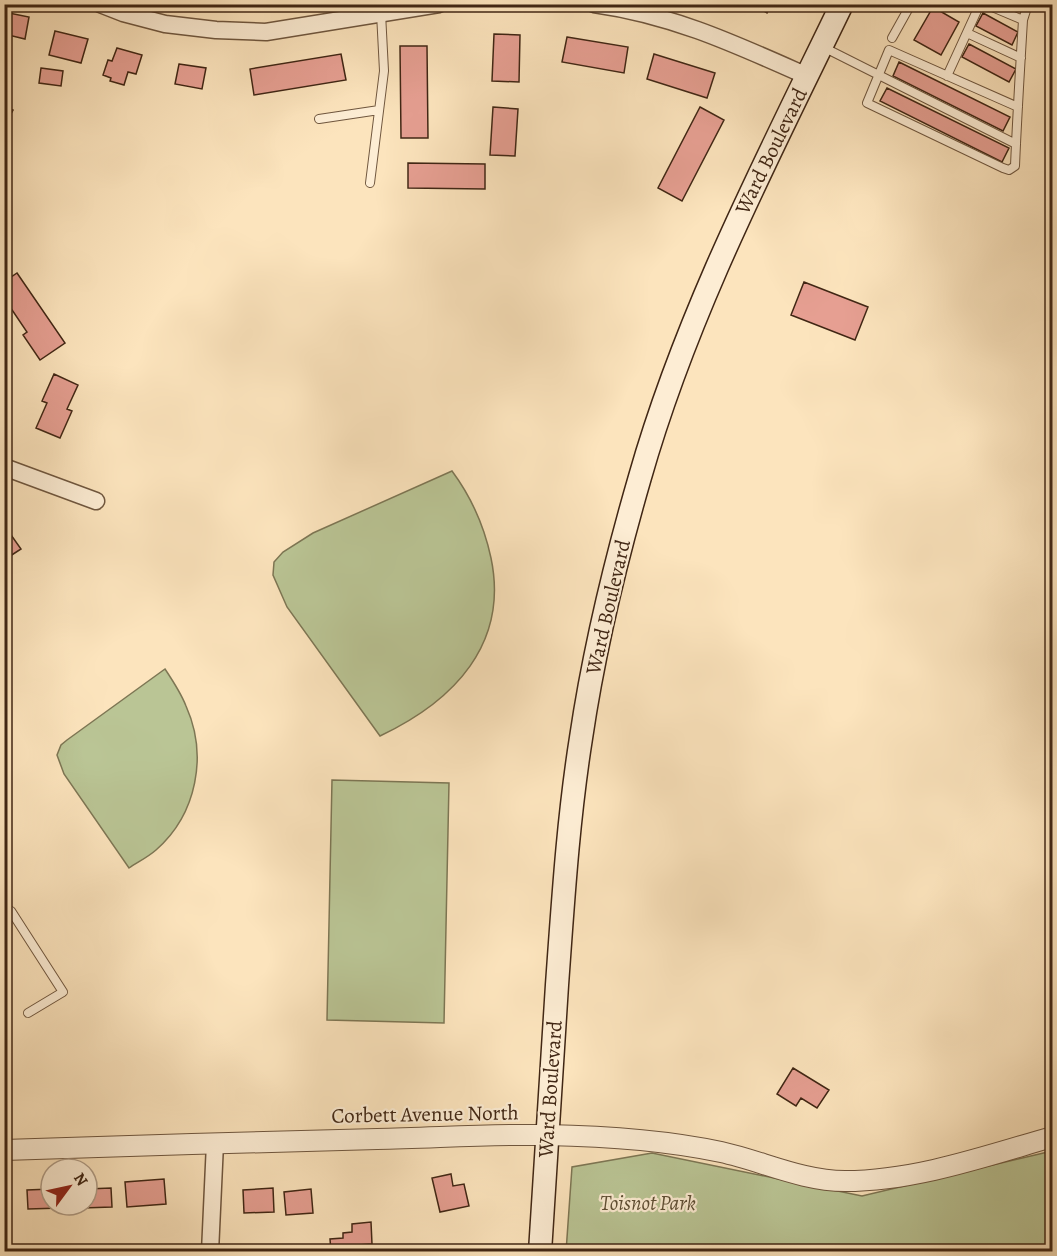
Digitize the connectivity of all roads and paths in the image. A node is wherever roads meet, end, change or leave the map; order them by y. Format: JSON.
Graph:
{"nodes":[{"id":1,"x":100,"y":4,"type":"edge"},
{"id":2,"x":439,"y":4,"type":"edge"},
{"id":3,"x":594,"y":4,"type":"edge"},
{"id":4,"x":842,"y":4,"type":"edge"},
{"id":5,"x":911,"y":4,"type":"edge"},
{"id":6,"x":980,"y":4,"type":"edge"},
{"id":7,"x":985,"y":4,"type":"edge"},
{"id":8,"x":1028,"y":4,"type":"edge"},
{"id":9,"x":381,"y":8,"type":"edge"},
{"id":10,"x":636,"y":8,"type":"edge"},
{"id":11,"x":1023,"y":20,"type":"junction"},
{"id":12,"x":967,"y":33,"type":"junction"},
{"id":13,"x":892,"y":38,"type":"dead end"},
{"id":14,"x":822,"y":46,"type":"junction"},
{"id":15,"x":1021,"y":58,"type":"junction"},
{"id":16,"x":807,"y":76,"type":"junction"},
{"id":17,"x":878,"y":76,"type":"junction"},
{"id":18,"x":947,"y":76,"type":"junction"},
{"id":19,"x":1018,"y":106,"type":"junction"},
{"id":20,"x":379,"y":110,"type":"junction"},
{"id":21,"x":319,"y":119,"type":"dead end"},
{"id":22,"x":1016,"y":144,"type":"junction"},
{"id":23,"x":370,"y":183,"type":"dead end"},
{"id":24,"x":4,"y":467,"type":"edge"},
{"id":25,"x":96,"y":501,"type":"dead end"},
{"id":26,"x":4,"y":915,"type":"edge"},
{"id":27,"x":28,"y":1013,"type":"dead end"},
{"id":28,"x":547,"y":1135,"type":"junction"},
{"id":29,"x":1053,"y":1137,"type":"edge"},
{"id":30,"x":215,"y":1143,"type":"junction"},
{"id":31,"x":4,"y":1150,"type":"edge"},
{"id":32,"x":210,"y":1251,"type":"edge"},
{"id":33,"x":540,"y":1251,"type":"edge"}],
"edges":[{"from":1,"to":9,"type":"street"},
{"from":2,"to":9,"type":"street"},
{"from":3,"to":10,"type":"street"},
{"from":4,"to":14,"type":"main road","name":"Ward Boulevard"},
{"from":5,"to":13,"type":"lane"},
{"from":6,"to":12,"type":"lane"},
{"from":7,"to":11,"type":"lane"},
{"from":8,"to":11,"type":"lane"},
{"from":9,"to":20,"type":"lane"},
{"from":10,"to":16,"type":"street"},
{"from":11,"to":15,"type":"lane"},
{"from":12,"to":15,"type":"lane"},
{"from":12,"to":18,"type":"lane"},
{"from":14,"to":16,"type":"main road","name":"Ward Boulevard"},
{"from":14,"to":17,"type":"lane"},
{"from":15,"to":19,"type":"lane"},
{"from":16,"to":28,"type":"main road","name":"Ward Boulevard"},
{"from":17,"to":18,"type":"lane"},
{"from":17,"to":22,"type":"lane"},
{"from":17,"to":22,"type":"lane"},
{"from":18,"to":19,"type":"lane"},
{"from":19,"to":22,"type":"lane"},
{"from":20,"to":21,"type":"lane"},
{"from":20,"to":23,"type":"lane"},
{"from":24,"to":25,"type":"street"},
{"from":26,"to":27,"type":"lane"},
{"from":28,"to":29,"type":"street","name":"Corbett Avenue North"},
{"from":28,"to":30,"type":"street","name":"Corbett Avenue North"},
{"from":28,"to":33,"type":"main road","name":"Ward Boulevard"},
{"from":30,"to":31,"type":"street","name":"Corbett Avenue North"},
{"from":30,"to":32,"type":"street"}]}
